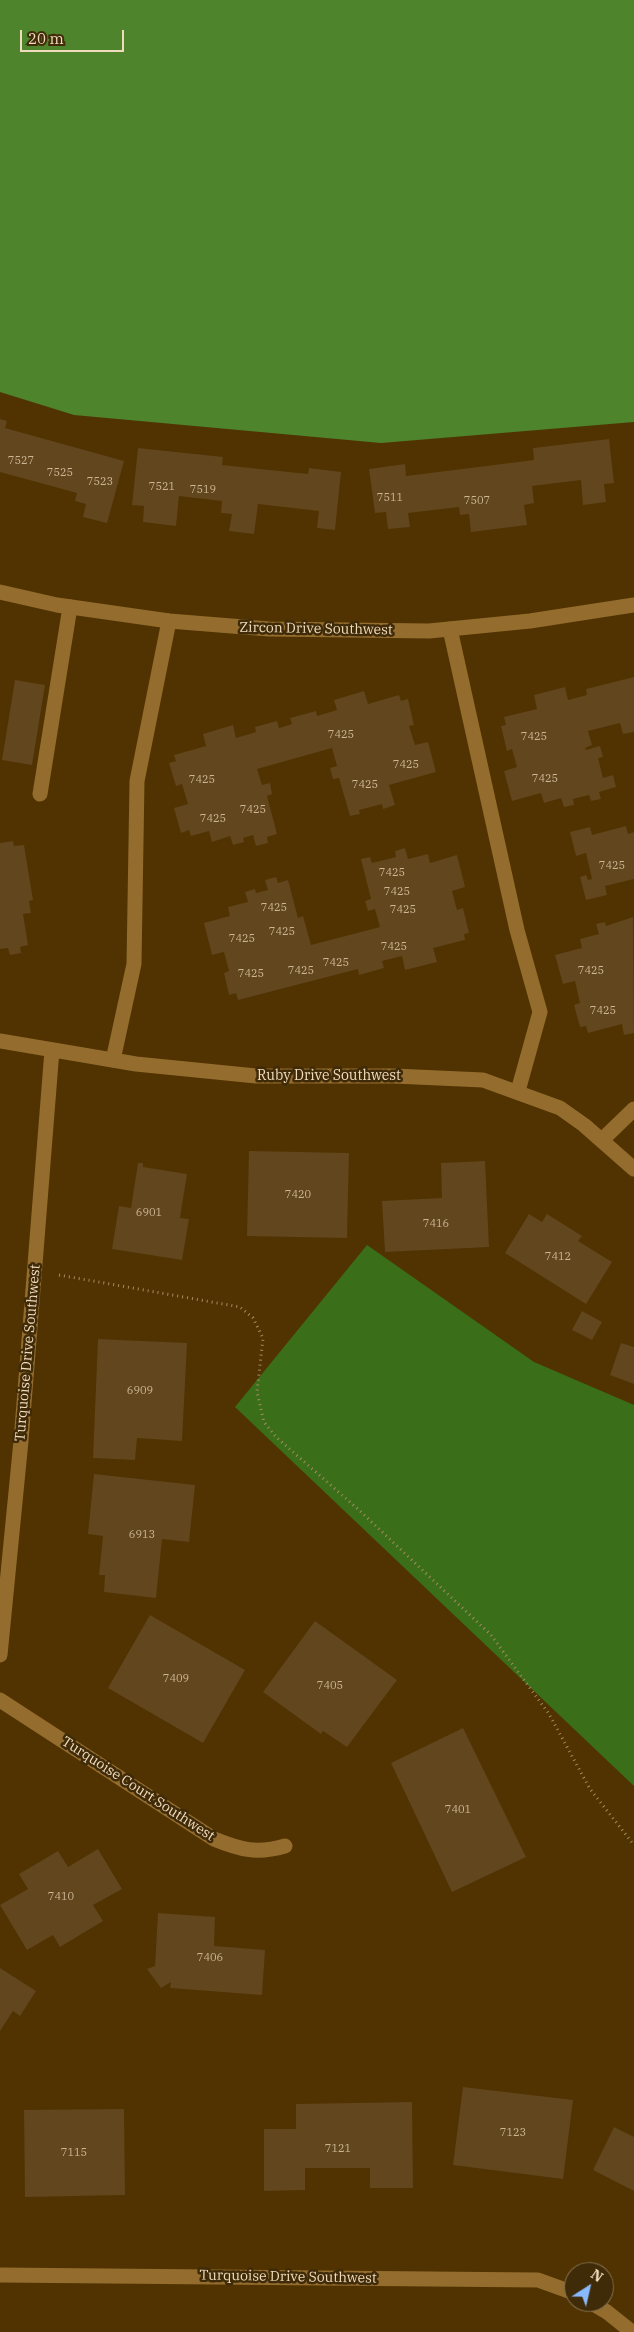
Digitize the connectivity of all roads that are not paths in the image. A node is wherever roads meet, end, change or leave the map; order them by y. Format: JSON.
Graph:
{"nodes":[{"id":1,"x":0,"y":592,"type":"edge"},
{"id":2,"x":634,"y":606,"type":"edge"},
{"id":3,"x":70,"y":607,"type":"junction"},
{"id":4,"x":169,"y":620,"type":"junction"},
{"id":5,"x":450,"y":629,"type":"junction"},
{"id":6,"x":40,"y":794,"type":"dead end"},
{"id":7,"x":0,"y":1041,"type":"edge"},
{"id":8,"x":52,"y":1050,"type":"junction"},
{"id":9,"x":113,"y":1060,"type":"junction"},
{"id":10,"x":518,"y":1092,"type":"junction"},
{"id":11,"x":634,"y":1109,"type":"edge"},
{"id":12,"x":602,"y":1140,"type":"junction"},
{"id":13,"x":634,"y":1169,"type":"edge"},
{"id":14,"x":0,"y":1655,"type":"edge"},
{"id":15,"x":0,"y":1700,"type":"edge"},
{"id":16,"x":285,"y":1846,"type":"dead end"},
{"id":17,"x":0,"y":2274,"type":"edge"},
{"id":18,"x":564,"y":2289,"type":"edge"},
{"id":19,"x":608,"y":2312,"type":"edge"},
{"id":20,"x":632,"y":2332,"type":"edge"}],
"edges":[{"from":1,"to":3,"type":"street","name":"Zircon Drive Southwest"},
{"from":2,"to":5,"type":"street","name":"Zircon Drive Southwest"},
{"from":3,"to":4,"type":"street","name":"Zircon Drive Southwest"},
{"from":3,"to":6,"type":"street"},
{"from":4,"to":5,"type":"street","name":"Zircon Drive Southwest"},
{"from":4,"to":9,"type":"street"},
{"from":5,"to":10,"type":"street"},
{"from":7,"to":8,"type":"street","name":"Ruby Drive Southwest"},
{"from":8,"to":9,"type":"street","name":"Ruby Drive Southwest"},
{"from":8,"to":14,"type":"street","name":"Turquoise Drive Southwest"},
{"from":9,"to":10,"type":"street","name":"Ruby Drive Southwest"},
{"from":10,"to":12,"type":"street","name":"Ruby Drive Southwest"},
{"from":11,"to":12,"type":"street"},
{"from":12,"to":13,"type":"street","name":"Ruby Drive Southwest"},
{"from":15,"to":16,"type":"street","name":"Turquoise Court Southwest"},
{"from":17,"to":18,"type":"street","name":"Turquoise Drive Southwest"},
{"from":19,"to":20,"type":"street"}]}
